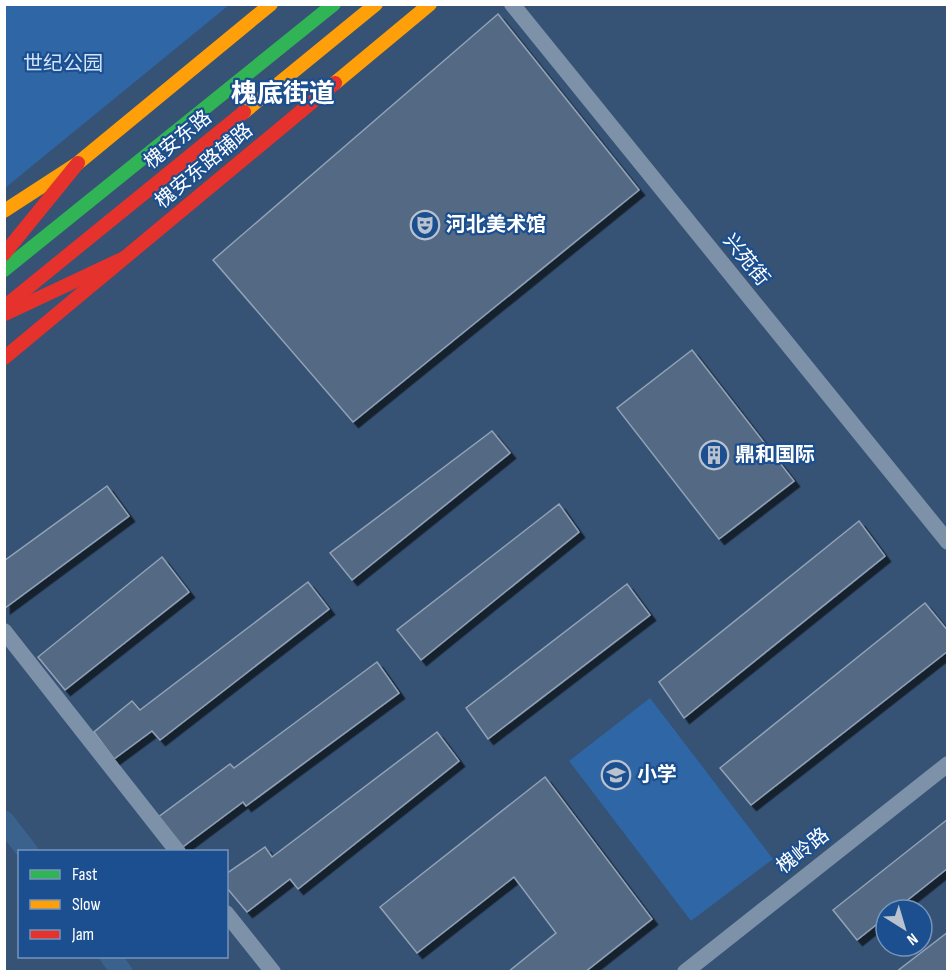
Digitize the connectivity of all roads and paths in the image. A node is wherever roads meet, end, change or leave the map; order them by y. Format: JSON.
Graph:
{"nodes":[{"id":1,"x":271,"y":4,"type":"edge"},
{"id":2,"x":334,"y":4,"type":"edge"},
{"id":3,"x":376,"y":4,"type":"edge"},
{"id":4,"x":429,"y":4,"type":"edge"},
{"id":5,"x":512,"y":4,"type":"edge"},
{"id":6,"x":78,"y":162,"type":"junction"},
{"id":7,"x":4,"y":212,"type":"edge"},
{"id":8,"x":4,"y":254,"type":"edge"},
{"id":9,"x":122,"y":259,"type":"junction"},
{"id":10,"x":4,"y":270,"type":"edge"},
{"id":11,"x":4,"y":307,"type":"edge"},
{"id":12,"x":4,"y":314,"type":"edge"},
{"id":13,"x":4,"y":358,"type":"edge"},
{"id":14,"x":948,"y":542,"type":"edge"},
{"id":15,"x":4,"y":631,"type":"edge"},
{"id":16,"x":948,"y":764,"type":"edge"},
{"id":17,"x":176,"y":850,"type":"edge"},
{"id":18,"x":228,"y":915,"type":"edge"},
{"id":19,"x":273,"y":972,"type":"edge"},
{"id":20,"x":685,"y":972,"type":"edge"}],
"edges":[{"from":1,"to":6,"type":"main road"},
{"from":2,"to":10,"type":"main road","name":"槐安东路"},
{"from":3,"to":11,"type":"main road","name":"槐安东路"},
{"from":4,"to":9,"type":"main road","name":"槐安东路辅路"},
{"from":5,"to":14,"type":"street","name":"兴苑街"},
{"from":6,"to":7,"type":"main road"},
{"from":6,"to":8,"type":"main road"},
{"from":9,"to":12,"type":"main road"},
{"from":9,"to":13,"type":"main road","name":"槐安东路辅路"},
{"from":15,"to":17,"type":"street"},
{"from":16,"to":20,"type":"street","name":"槐岭路"},
{"from":18,"to":19,"type":"street"}]}
